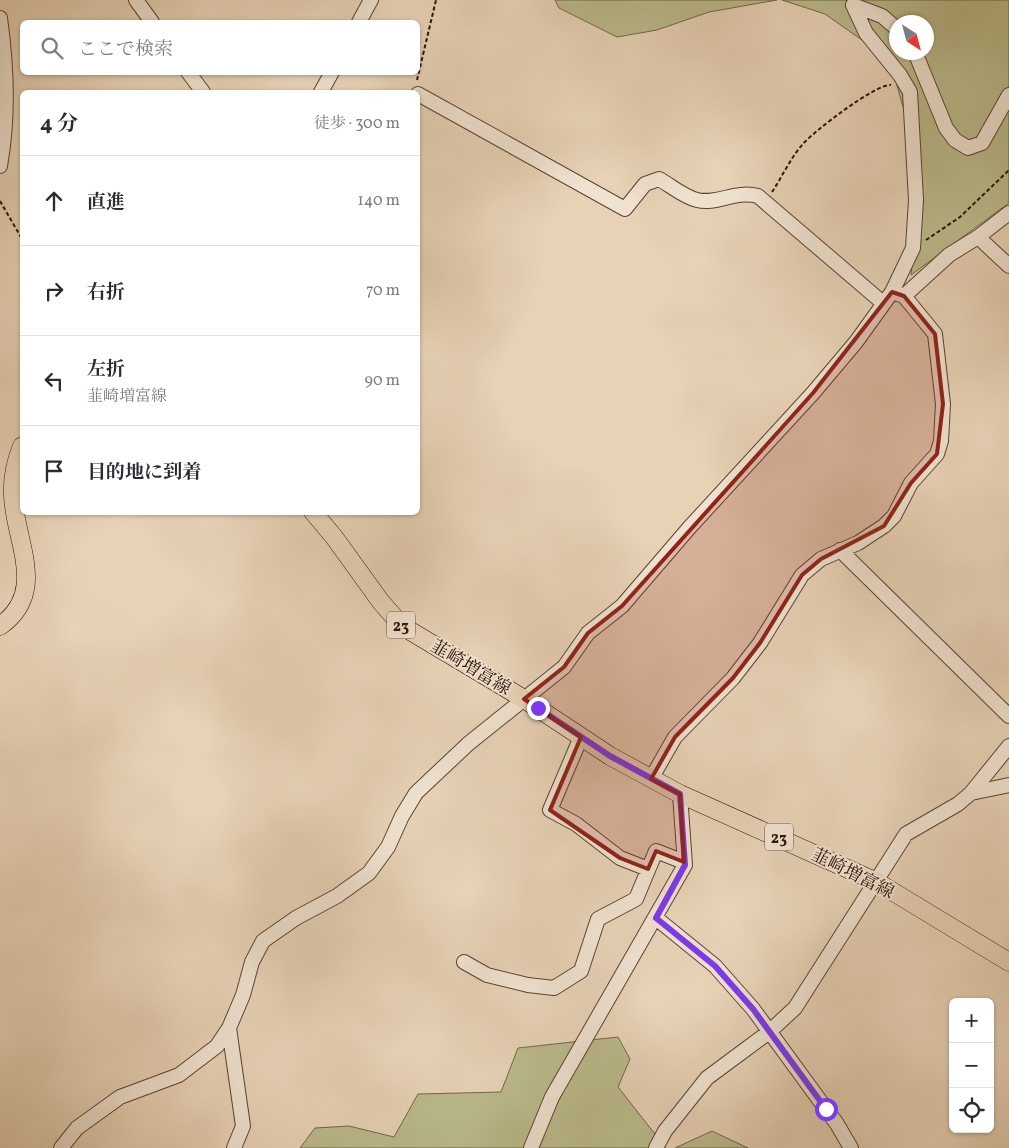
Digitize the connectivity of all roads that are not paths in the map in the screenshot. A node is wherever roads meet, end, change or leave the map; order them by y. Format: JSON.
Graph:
{"nodes":[{"id":1,"x":136,"y":0,"type":"edge"},
{"id":2,"x":371,"y":0,"type":"edge"},
{"id":3,"x":0,"y":18,"type":"edge"},
{"id":4,"x":151,"y":20,"type":"edge"},
{"id":5,"x":360,"y":20,"type":"edge"},
{"id":6,"x":889,"y":22,"type":"edge"},
{"id":7,"x":918,"y":60,"type":"edge"},
{"id":8,"x":190,"y":75,"type":"edge"},
{"id":9,"x":330,"y":75,"type":"edge"},
{"id":10,"x":202,"y":90,"type":"edge"},
{"id":11,"x":322,"y":90,"type":"edge"},
{"id":12,"x":1009,"y":95,"type":"edge"},
{"id":13,"x":420,"y":96,"type":"edge"},
{"id":14,"x":0,"y":166,"type":"edge"},
{"id":15,"x":1009,"y":213,"type":"edge"},
{"id":16,"x":978,"y":237,"type":"junction"},
{"id":17,"x":1009,"y":266,"type":"edge"},
{"id":18,"x":898,"y":294,"type":"junction"},
{"id":19,"x":883,"y":303,"type":"junction"},
{"id":20,"x":20,"y":451,"type":"edge"},
{"id":21,"x":316,"y":515,"type":"edge"},
{"id":22,"x":840,"y":550,"type":"junction"},
{"id":23,"x":0,"y":626,"type":"edge"},
{"id":24,"x":524,"y":699,"type":"junction"},
{"id":25,"x":1009,"y":716,"type":"edge"},
{"id":26,"x":581,"y":736,"type":"junction"},
{"id":27,"x":1009,"y":746,"type":"edge"},
{"id":28,"x":651,"y":779,"type":"junction"},
{"id":29,"x":1009,"y":785,"type":"edge"},
{"id":30,"x":971,"y":793,"type":"junction"},
{"id":31,"x":680,"y":794,"type":"junction"},
{"id":32,"x":684,"y":862,"type":"junction"},
{"id":33,"x":648,"y":869,"type":"junction"},
{"id":34,"x":877,"y":882,"type":"junction"},
{"id":35,"x":656,"y":918,"type":"junction"},
{"id":36,"x":464,"y":962,"type":"dead end"},
{"id":37,"x":1009,"y":962,"type":"edge"},
{"id":38,"x":230,"y":1028,"type":"junction"},
{"id":39,"x":769,"y":1032,"type":"junction"},
{"id":40,"x":61,"y":1148,"type":"edge"},
{"id":41,"x":234,"y":1148,"type":"edge"},
{"id":42,"x":531,"y":1148,"type":"edge"},
{"id":43,"x":656,"y":1148,"type":"edge"},
{"id":44,"x":851,"y":1148,"type":"edge"}],
"edges":[{"from":1,"to":4,"type":"street"},
{"from":2,"to":5,"type":"street"},
{"from":3,"to":14,"type":"street"},
{"from":6,"to":18,"type":"street"},
{"from":7,"to":12,"type":"street"},
{"from":8,"to":10,"type":"street"},
{"from":9,"to":11,"type":"street"},
{"from":13,"to":19,"type":"street"},
{"from":15,"to":16,"type":"street"},
{"from":16,"to":17,"type":"street"},
{"from":16,"to":18,"type":"street"},
{"from":18,"to":19,"type":"street"},
{"from":18,"to":22,"type":"street"},
{"from":19,"to":24,"type":"street"},
{"from":20,"to":23,"type":"main road"},
{"from":21,"to":24,"type":"main road","name":"韮崎増富線","number":"23"},
{"from":22,"to":25,"type":"street"},
{"from":22,"to":28,"type":"street"},
{"from":24,"to":26,"type":"main road","name":"韮崎増富線","number":"23"},
{"from":24,"to":38,"type":"street"},
{"from":26,"to":28,"type":"main road","name":"韮崎増富線","number":"23"},
{"from":26,"to":33,"type":"street"},
{"from":27,"to":30,"type":"street"},
{"from":28,"to":31,"type":"main road","name":"韮崎増富線","number":"23"},
{"from":29,"to":30,"type":"street"},
{"from":30,"to":34,"type":"street"},
{"from":31,"to":32,"type":"street"},
{"from":31,"to":34,"type":"main road","name":"韮崎増富線","number":"23"},
{"from":32,"to":33,"type":"street"},
{"from":32,"to":35,"type":"street"},
{"from":33,"to":36,"type":"street"},
{"from":34,"to":37,"type":"main road","name":"韮崎増富線","number":"23"},
{"from":34,"to":39,"type":"street"},
{"from":35,"to":39,"type":"street"},
{"from":35,"to":42,"type":"street"},
{"from":38,"to":40,"type":"street"},
{"from":38,"to":41,"type":"street"},
{"from":39,"to":43,"type":"street"},
{"from":39,"to":44,"type":"street"}]}
